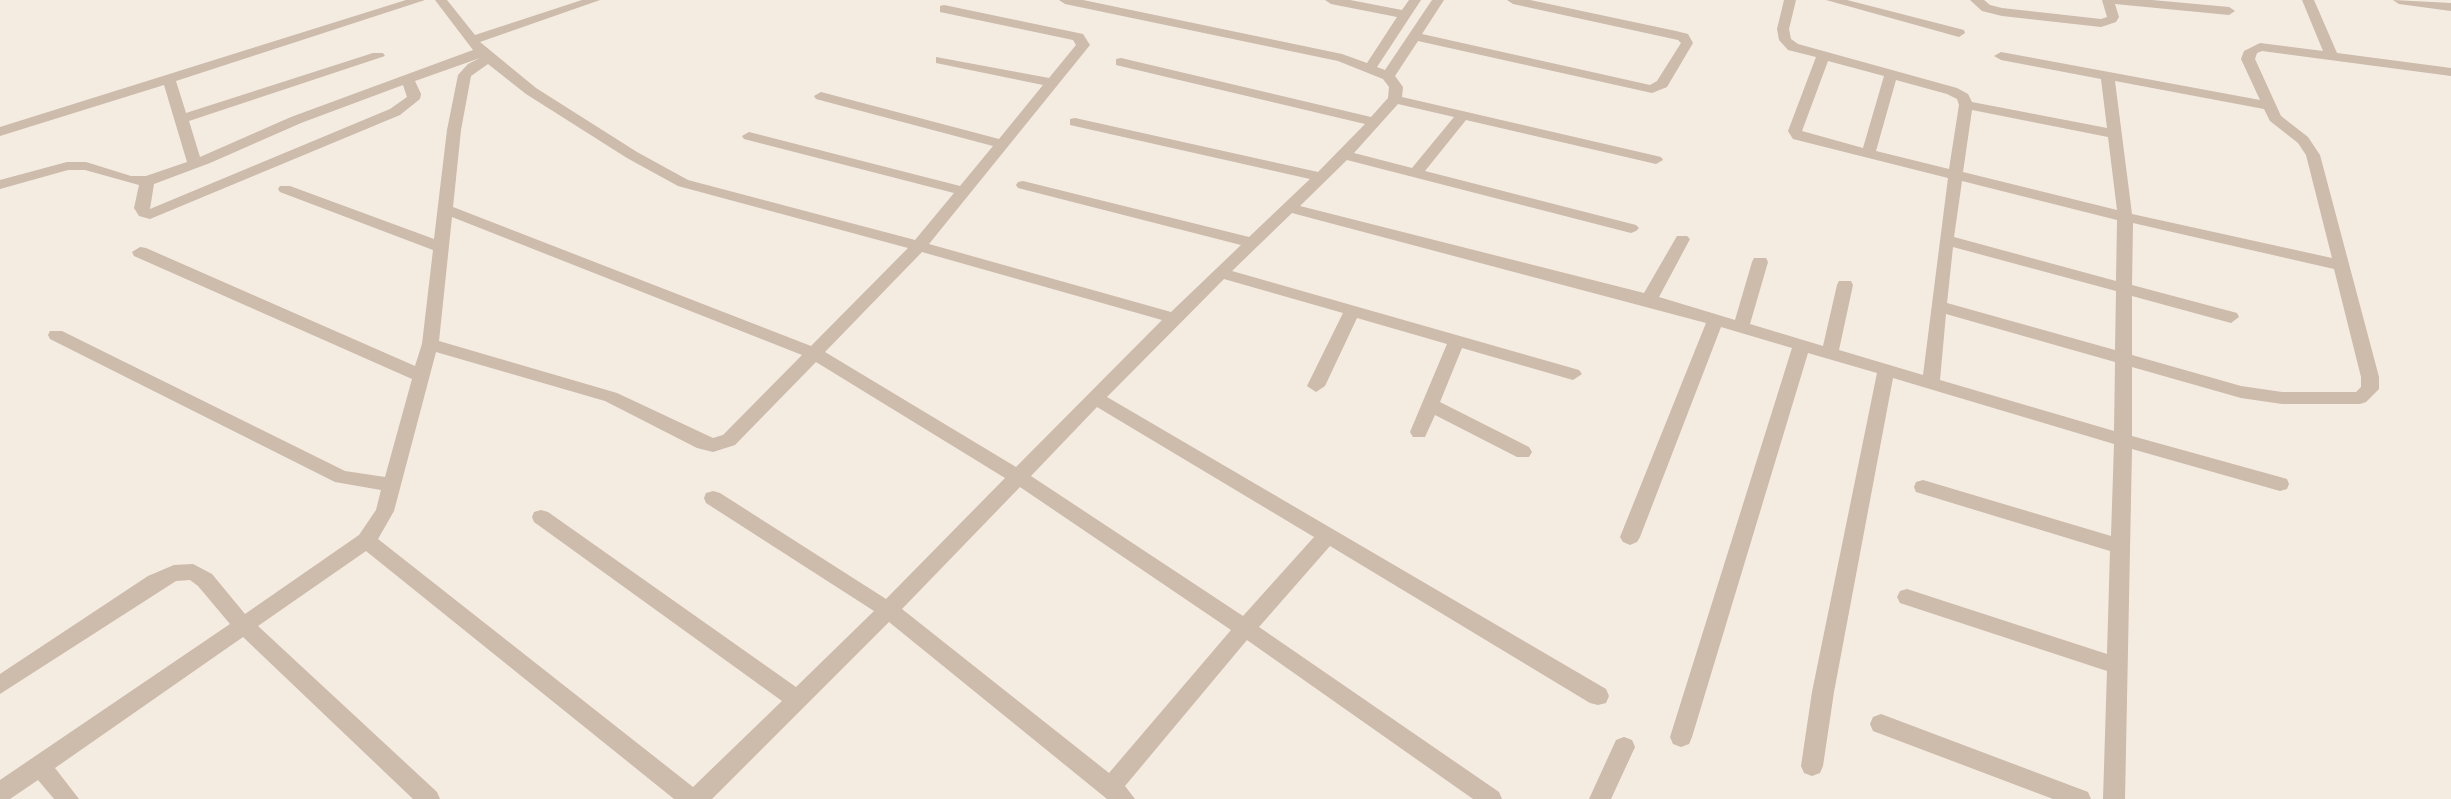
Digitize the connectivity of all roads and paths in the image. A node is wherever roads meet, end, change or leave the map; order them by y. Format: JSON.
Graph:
{"nodes":[{"id":1,"x":419,"y":0,"type":"edge"},
{"id":2,"x":441,"y":0,"type":"edge"},
{"id":3,"x":594,"y":0,"type":"edge"},
{"id":4,"x":1331,"y":0,"type":"edge"},
{"id":5,"x":1415,"y":0,"type":"edge"},
{"id":6,"x":1438,"y":0,"type":"edge"},
{"id":7,"x":1513,"y":0,"type":"edge"},
{"id":8,"x":1790,"y":0,"type":"edge"},
{"id":9,"x":1832,"y":0,"type":"edge"},
{"id":10,"x":1976,"y":0,"type":"edge"},
{"id":11,"x":2110,"y":0,"type":"edge"},
{"id":12,"x":2308,"y":0,"type":"edge"},
{"id":13,"x":2399,"y":0,"type":"edge"},
{"id":14,"x":1074,"y":1,"type":"edge"},
{"id":15,"x":2451,"y":7,"type":"edge"},
{"id":16,"x":944,"y":9,"type":"dead end"},
{"id":17,"x":2229,"y":12,"type":"dead end"},
{"id":18,"x":1406,"y":15,"type":"junction"},
{"id":19,"x":1959,"y":33,"type":"dead end"},
{"id":20,"x":1415,"y":36,"type":"junction"},
{"id":21,"x":480,"y":50,"type":"junction"},
{"id":22,"x":2331,"y":55,"type":"junction"},
{"id":23,"x":378,"y":56,"type":"dead end"},
{"id":24,"x":2001,"y":56,"type":"dead end"},
{"id":25,"x":1823,"y":57,"type":"junction"},
{"id":26,"x":941,"y":60,"type":"dead end"},
{"id":27,"x":1121,"y":62,"type":"dead end"},
{"id":28,"x":1371,"y":67,"type":"junction"},
{"id":29,"x":2451,"y":72,"type":"edge"},
{"id":30,"x":1891,"y":75,"type":"junction"},
{"id":31,"x":1388,"y":76,"type":"junction"},
{"id":32,"x":2108,"y":77,"type":"junction"},
{"id":33,"x":169,"y":79,"type":"junction"},
{"id":34,"x":407,"y":79,"type":"junction"},
{"id":35,"x":1052,"y":83,"type":"junction"},
{"id":36,"x":821,"y":96,"type":"dead end"},
{"id":37,"x":1395,"y":99,"type":"junction"},
{"id":38,"x":1966,"y":105,"type":"junction"},
{"id":39,"x":2267,"y":105,"type":"junction"},
{"id":40,"x":1463,"y":115,"type":"junction"},
{"id":41,"x":181,"y":119,"type":"junction"},
{"id":42,"x":1074,"y":122,"type":"dead end"},
{"id":43,"x":1374,"y":122,"type":"junction"},
{"id":44,"x":0,"y":132,"type":"edge"},
{"id":45,"x":2116,"y":134,"type":"junction"},
{"id":46,"x":748,"y":136,"type":"dead end"},
{"id":47,"x":1002,"y":144,"type":"junction"},
{"id":48,"x":1868,"y":154,"type":"junction"},
{"id":49,"x":1345,"y":155,"type":"junction"},
{"id":50,"x":1656,"y":160,"type":"dead end"},
{"id":51,"x":195,"y":164,"type":"junction"},
{"id":52,"x":1416,"y":173,"type":"junction"},
{"id":53,"x":1955,"y":174,"type":"junction"},
{"id":54,"x":1321,"y":177,"type":"junction"},
{"id":55,"x":147,"y":181,"type":"junction"},
{"id":56,"x":0,"y":185,"type":"edge"},
{"id":57,"x":1023,"y":185,"type":"dead end"},
{"id":58,"x":285,"y":189,"type":"dead end"},
{"id":59,"x":964,"y":191,"type":"junction"},
{"id":60,"x":1289,"y":208,"type":"junction"},
{"id":61,"x":445,"y":209,"type":"junction"},
{"id":62,"x":2125,"y":217,"type":"junction"},
{"id":63,"x":1632,"y":228,"type":"dead end"},
{"id":64,"x":1682,"y":239,"type":"dead end"},
{"id":65,"x":1946,"y":240,"type":"junction"},
{"id":66,"x":1253,"y":243,"type":"junction"},
{"id":67,"x":919,"y":246,"type":"junction"},
{"id":68,"x":441,"y":247,"type":"junction"},
{"id":69,"x":140,"y":252,"type":"dead end"},
{"id":70,"x":1760,"y":262,"type":"dead end"},
{"id":71,"x":2340,"y":265,"type":"junction"},
{"id":72,"x":1220,"y":273,"type":"junction"},
{"id":73,"x":1844,"y":285,"type":"dead end"},
{"id":74,"x":2125,"y":288,"type":"junction"},
{"id":75,"x":1649,"y":300,"type":"junction"},
{"id":76,"x":1939,"y":306,"type":"junction"},
{"id":77,"x":1352,"y":311,"type":"junction"},
{"id":78,"x":2231,"y":317,"type":"dead end"},
{"id":79,"x":1174,"y":318,"type":"junction"},
{"id":80,"x":1716,"y":319,"type":"junction"},
{"id":81,"x":1741,"y":327,"type":"junction"},
{"id":82,"x":56,"y":335,"type":"dead end"},
{"id":83,"x":1457,"y":341,"type":"junction"},
{"id":84,"x":430,"y":344,"type":"junction"},
{"id":85,"x":1802,"y":344,"type":"junction"},
{"id":86,"x":814,"y":353,"type":"junction"},
{"id":87,"x":1830,"y":353,"type":"junction"},
{"id":88,"x":2122,"y":358,"type":"junction"},
{"id":89,"x":1886,"y":369,"type":"junction"},
{"id":90,"x":1573,"y":374,"type":"dead end"},
{"id":91,"x":422,"y":376,"type":"junction"},
{"id":92,"x":1931,"y":382,"type":"junction"},
{"id":93,"x":1317,"y":386,"type":"dead end"},
{"id":94,"x":1096,"y":398,"type":"junction"},
{"id":95,"x":1431,"y":405,"type":"junction"},
{"id":96,"x":1419,"y":432,"type":"dead end"},
{"id":97,"x":2123,"y":440,"type":"junction"},
{"id":98,"x":1523,"y":452,"type":"dead end"},
{"id":99,"x":1018,"y":477,"type":"junction"},
{"id":100,"x":2280,"y":484,"type":"dead end"},
{"id":101,"x":392,"y":485,"type":"junction"},
{"id":102,"x":1923,"y":487,"type":"dead end"},
{"id":103,"x":713,"y":498,"type":"dead end"},
{"id":104,"x":541,"y":517,"type":"dead end"},
{"id":105,"x":1328,"y":535,"type":"junction"},
{"id":106,"x":1630,"y":537,"type":"dead end"},
{"id":107,"x":366,"y":540,"type":"junction"},
{"id":108,"x":2121,"y":547,"type":"junction"},
{"id":109,"x":1907,"y":597,"type":"dead end"},
{"id":110,"x":887,"y":610,"type":"junction"},
{"id":111,"x":242,"y":624,"type":"junction"},
{"id":112,"x":1245,"y":628,"type":"junction"},
{"id":113,"x":2118,"y":666,"type":"junction"},
{"id":114,"x":0,"y":685,"type":"edge"},
{"id":115,"x":1598,"y":696,"type":"dead end"},
{"id":116,"x":797,"y":700,"type":"junction"},
{"id":117,"x":1881,"y":724,"type":"dead end"},
{"id":118,"x":1681,"y":737,"type":"dead end"},
{"id":119,"x":1624,"y":747,"type":"dead end"},
{"id":120,"x":40,"y":766,"type":"junction"},
{"id":121,"x":1812,"y":766,"type":"dead end"},
{"id":122,"x":0,"y":793,"type":"edge"},
{"id":123,"x":1117,"y":794,"type":"edge"},
{"id":124,"x":68,"y":799,"type":"edge"},
{"id":125,"x":429,"y":799,"type":"edge"},
{"id":126,"x":691,"y":799,"type":"edge"},
{"id":127,"x":697,"y":799,"type":"edge"},
{"id":128,"x":1491,"y":799,"type":"edge"},
{"id":129,"x":1600,"y":799,"type":"edge"},
{"id":130,"x":2080,"y":799,"type":"edge"},
{"id":131,"x":2115,"y":799,"type":"edge"}],
"edges":[{"from":1,"to":33,"type":"street"},
{"from":2,"to":21,"type":"street"},
{"from":3,"to":21,"type":"street"},
{"from":4,"to":18,"type":"street"},
{"from":5,"to":18,"type":"street"},
{"from":6,"to":20,"type":"street"},
{"from":7,"to":20,"type":"street"},
{"from":8,"to":25,"type":"street"},
{"from":9,"to":19,"type":"street"},
{"from":10,"to":11,"type":"street"},
{"from":11,"to":17,"type":"street"},
{"from":12,"to":22,"type":"street"},
{"from":13,"to":15,"type":"street"},
{"from":14,"to":28,"type":"street"},
{"from":16,"to":35,"type":"street"},
{"from":18,"to":28,"type":"street"},
{"from":20,"to":31,"type":"street"},
{"from":21,"to":34,"type":"street"},
{"from":21,"to":61,"type":"street"},
{"from":21,"to":67,"type":"street"},
{"from":22,"to":29,"type":"street"},
{"from":22,"to":39,"type":"street"},
{"from":23,"to":41,"type":"street"},
{"from":24,"to":32,"type":"street"},
{"from":25,"to":30,"type":"street"},
{"from":25,"to":48,"type":"street"},
{"from":26,"to":35,"type":"street"},
{"from":27,"to":43,"type":"street"},
{"from":28,"to":31,"type":"street"},
{"from":30,"to":38,"type":"street"},
{"from":30,"to":48,"type":"street"},
{"from":31,"to":37,"type":"street"},
{"from":32,"to":39,"type":"street"},
{"from":32,"to":45,"type":"street"},
{"from":33,"to":41,"type":"street"},
{"from":33,"to":44,"type":"street"},
{"from":34,"to":51,"type":"street"},
{"from":34,"to":55,"type":"street"},
{"from":35,"to":47,"type":"street"},
{"from":36,"to":47,"type":"street"},
{"from":37,"to":40,"type":"street"},
{"from":37,"to":43,"type":"street"},
{"from":38,"to":45,"type":"street"},
{"from":38,"to":53,"type":"street"},
{"from":39,"to":71,"type":"street"},
{"from":40,"to":50,"type":"street"},
{"from":40,"to":52,"type":"street"},
{"from":41,"to":51,"type":"street"},
{"from":42,"to":54,"type":"street"},
{"from":43,"to":49,"type":"street"},
{"from":45,"to":62,"type":"street"},
{"from":46,"to":59,"type":"street"},
{"from":47,"to":59,"type":"street"},
{"from":48,"to":53,"type":"street"},
{"from":49,"to":52,"type":"street"},
{"from":49,"to":54,"type":"street"},
{"from":51,"to":55,"type":"street"},
{"from":52,"to":63,"type":"street"},
{"from":53,"to":62,"type":"street"},
{"from":53,"to":65,"type":"street"},
{"from":54,"to":60,"type":"street"},
{"from":55,"to":56,"type":"street"},
{"from":57,"to":66,"type":"street"},
{"from":58,"to":68,"type":"street"},
{"from":59,"to":67,"type":"street"},
{"from":60,"to":66,"type":"street"},
{"from":60,"to":75,"type":"street"},
{"from":61,"to":68,"type":"street"},
{"from":61,"to":86,"type":"street"},
{"from":62,"to":71,"type":"street"},
{"from":62,"to":74,"type":"street"},
{"from":64,"to":75,"type":"street"},
{"from":65,"to":74,"type":"street"},
{"from":65,"to":76,"type":"street"},
{"from":66,"to":72,"type":"street"},
{"from":67,"to":79,"type":"street"},
{"from":67,"to":86,"type":"street"},
{"from":68,"to":84,"type":"street"},
{"from":69,"to":91,"type":"street"},
{"from":70,"to":81,"type":"street"},
{"from":71,"to":88,"type":"street"},
{"from":72,"to":77,"type":"street"},
{"from":72,"to":79,"type":"street"},
{"from":73,"to":87,"type":"street"},
{"from":74,"to":78,"type":"street"},
{"from":74,"to":88,"type":"street"},
{"from":75,"to":80,"type":"street"},
{"from":76,"to":88,"type":"street"},
{"from":76,"to":92,"type":"street"},
{"from":77,"to":83,"type":"street"},
{"from":77,"to":93,"type":"street"},
{"from":79,"to":94,"type":"street"},
{"from":80,"to":81,"type":"street"},
{"from":80,"to":106,"type":"street"},
{"from":81,"to":85,"type":"street"},
{"from":82,"to":101,"type":"street"},
{"from":83,"to":90,"type":"street"},
{"from":83,"to":95,"type":"street"},
{"from":84,"to":86,"type":"street"},
{"from":84,"to":91,"type":"street"},
{"from":85,"to":87,"type":"street"},
{"from":85,"to":118,"type":"street"},
{"from":86,"to":99,"type":"street"},
{"from":87,"to":89,"type":"street"},
{"from":88,"to":97,"type":"street"},
{"from":89,"to":92,"type":"street"},
{"from":89,"to":121,"type":"street"},
{"from":91,"to":101,"type":"street"},
{"from":92,"to":97,"type":"street"},
{"from":94,"to":99,"type":"street"},
{"from":94,"to":105,"type":"street"},
{"from":95,"to":96,"type":"street"},
{"from":95,"to":98,"type":"street"},
{"from":97,"to":100,"type":"street"},
{"from":97,"to":108,"type":"street"},
{"from":99,"to":110,"type":"street"},
{"from":99,"to":112,"type":"street"},
{"from":101,"to":107,"type":"street"},
{"from":102,"to":108,"type":"street"},
{"from":103,"to":110,"type":"street"},
{"from":104,"to":116,"type":"street"},
{"from":105,"to":112,"type":"street"},
{"from":105,"to":115,"type":"street"},
{"from":107,"to":111,"type":"street"},
{"from":107,"to":126,"type":"street"},
{"from":108,"to":113,"type":"street"},
{"from":109,"to":113,"type":"street"},
{"from":110,"to":116,"type":"street"},
{"from":110,"to":123,"type":"street"},
{"from":111,"to":114,"type":"street"},
{"from":111,"to":120,"type":"street"},
{"from":111,"to":125,"type":"street"},
{"from":112,"to":123,"type":"street"},
{"from":112,"to":128,"type":"street"},
{"from":113,"to":131,"type":"street"},
{"from":116,"to":127,"type":"street"},
{"from":117,"to":130,"type":"street"},
{"from":119,"to":129,"type":"street"},
{"from":120,"to":122,"type":"street"},
{"from":120,"to":124,"type":"street"}]}
